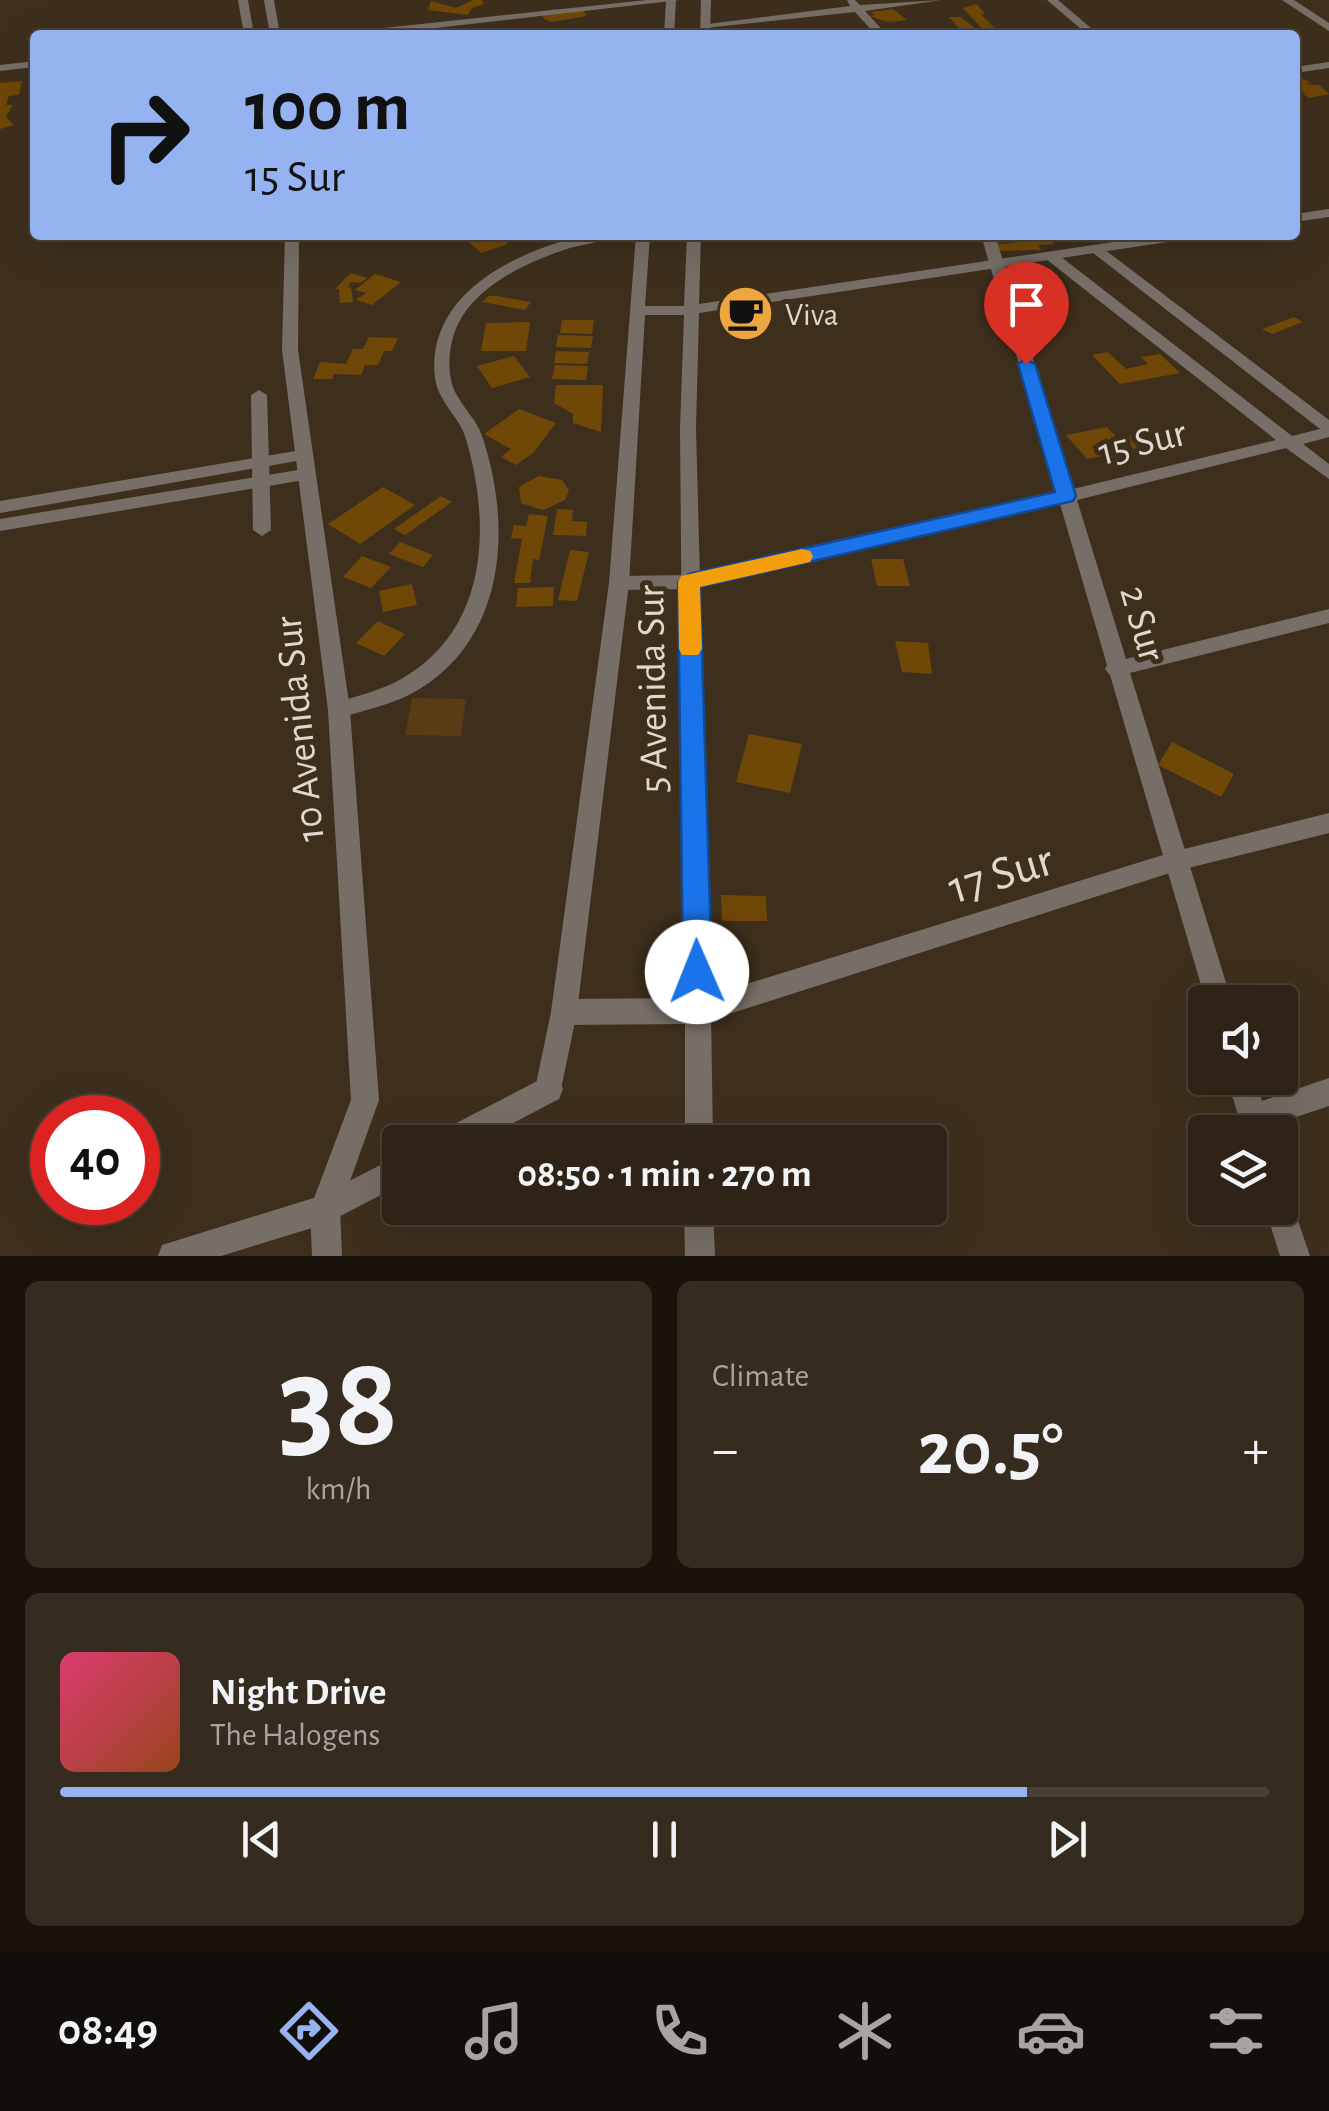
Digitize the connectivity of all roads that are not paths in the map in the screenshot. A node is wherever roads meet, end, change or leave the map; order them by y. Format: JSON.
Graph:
{"nodes":[{"id":1,"x":243,"y":0,"type":"edge"},
{"id":2,"x":269,"y":0,"type":"edge"},
{"id":3,"x":672,"y":0,"type":"edge"},
{"id":4,"x":706,"y":0,"type":"edge"},
{"id":5,"x":937,"y":0,"type":"edge"},
{"id":6,"x":1052,"y":0,"type":"edge"},
{"id":7,"x":1287,"y":0,"type":"edge"},
{"id":8,"x":854,"y":4,"type":"edge"},
{"id":9,"x":1329,"y":28,"type":"edge"},
{"id":10,"x":248,"y":30,"type":"edge"},
{"id":11,"x":274,"y":30,"type":"edge"},
{"id":12,"x":393,"y":30,"type":"edge"},
{"id":13,"x":669,"y":30,"type":"edge"},
{"id":14,"x":705,"y":30,"type":"edge"},
{"id":15,"x":877,"y":30,"type":"edge"},
{"id":16,"x":1088,"y":30,"type":"edge"},
{"id":17,"x":1329,"y":54,"type":"edge"},
{"id":18,"x":1300,"y":57,"type":"edge"},
{"id":19,"x":30,"y":65,"type":"edge"},
{"id":20,"x":1329,"y":65,"type":"edge"},
{"id":21,"x":0,"y":68,"type":"edge"},
{"id":22,"x":1300,"y":69,"type":"edge"},
{"id":23,"x":1329,"y":213,"type":"edge"},
{"id":24,"x":1300,"y":217,"type":"edge"},
{"id":25,"x":292,"y":240,"type":"edge"},
{"id":26,"x":579,"y":240,"type":"edge"},
{"id":27,"x":642,"y":240,"type":"edge"},
{"id":28,"x":694,"y":240,"type":"edge"},
{"id":29,"x":989,"y":240,"type":"edge"},
{"id":30,"x":1156,"y":240,"type":"edge"},
{"id":31,"x":1095,"y":250,"type":"junction"},
{"id":32,"x":1052,"y":256,"type":"junction"},
{"id":33,"x":996,"y":265,"type":"junction"},
{"id":34,"x":691,"y":310,"type":"junction"},
{"id":35,"x":638,"y":311,"type":"junction"},
{"id":36,"x":259,"y":394,"type":"dead end"},
{"id":37,"x":1329,"y":430,"type":"edge"},
{"id":38,"x":1289,"y":440,"type":"junction"},
{"id":39,"x":303,"y":465,"type":"junction"},
{"id":40,"x":260,"y":472,"type":"junction"},
{"id":41,"x":1329,"y":472,"type":"edge"},
{"id":42,"x":1066,"y":496,"type":"junction"},
{"id":43,"x":0,"y":507,"type":"edge"},
{"id":44,"x":0,"y":525,"type":"edge"},
{"id":45,"x":262,"y":530,"type":"dead end"},
{"id":46,"x":689,"y":582,"type":"junction"},
{"id":47,"x":619,"y":583,"type":"junction"},
{"id":48,"x":1329,"y":616,"type":"edge"},
{"id":49,"x":1115,"y":668,"type":"junction"},
{"id":50,"x":339,"y":710,"type":"junction"},
{"id":51,"x":1329,"y":823,"type":"edge"},
{"id":52,"x":1176,"y":861,"type":"junction"},
{"id":53,"x":1213,"y":985,"type":"edge"},
{"id":54,"x":698,"y":1011,"type":"junction"},
{"id":55,"x":564,"y":1012,"type":"junction"},
{"id":56,"x":1329,"y":1092,"type":"edge"},
{"id":57,"x":1277,"y":1115,"type":"edge"},
{"id":58,"x":481,"y":1125,"type":"edge"},
{"id":59,"x":699,"y":1125,"type":"edge"},
{"id":60,"x":382,"y":1178,"type":"edge"},
{"id":61,"x":324,"y":1209,"type":"junction"},
{"id":62,"x":700,"y":1225,"type":"edge"},
{"id":63,"x":1286,"y":1225,"type":"edge"},
{"id":64,"x":173,"y":1256,"type":"edge"},
{"id":65,"x":327,"y":1256,"type":"edge"},
{"id":66,"x":700,"y":1256,"type":"edge"},
{"id":67,"x":1295,"y":1256,"type":"edge"}],
"edges":[{"from":1,"to":10,"type":"street"},
{"from":2,"to":11,"type":"street"},
{"from":3,"to":12,"type":"street"},
{"from":3,"to":13,"type":"street"},
{"from":4,"to":14,"type":"street"},
{"from":5,"to":8,"type":"street"},
{"from":6,"to":16,"type":"street"},
{"from":7,"to":9,"type":"street"},
{"from":8,"to":14,"type":"street"},
{"from":8,"to":15,"type":"street"},
{"from":17,"to":18,"type":"street"},
{"from":19,"to":21,"type":"street"},
{"from":20,"to":22,"type":"street"},
{"from":23,"to":24,"type":"street"},
{"from":25,"to":39,"type":"street","name":"10 Avenida Sur"},
{"from":26,"to":50,"type":"street"},
{"from":27,"to":35,"type":"street"},
{"from":28,"to":34,"type":"street","name":"5 Avenida Sur"},
{"from":29,"to":33,"type":"street","name":"2 Sur"},
{"from":30,"to":31,"type":"street"},
{"from":31,"to":32,"type":"street"},
{"from":31,"to":37,"type":"street"},
{"from":32,"to":33,"type":"street"},
{"from":32,"to":38,"type":"street"},
{"from":33,"to":34,"type":"street"},
{"from":33,"to":42,"type":"street","name":"2 Sur"},
{"from":34,"to":35,"type":"street"},
{"from":34,"to":46,"type":"street","name":"5 Avenida Sur"},
{"from":35,"to":47,"type":"street"},
{"from":36,"to":40,"type":"street"},
{"from":37,"to":38,"type":"street","name":"15 Sur"},
{"from":38,"to":41,"type":"street"},
{"from":38,"to":42,"type":"street","name":"15 Sur"},
{"from":39,"to":40,"type":"street"},
{"from":39,"to":50,"type":"street","name":"10 Avenida Sur"},
{"from":40,"to":43,"type":"street"},
{"from":40,"to":44,"type":"street"},
{"from":40,"to":45,"type":"street"},
{"from":42,"to":46,"type":"street","name":"15 Sur"},
{"from":42,"to":49,"type":"street","name":"2 Sur"},
{"from":46,"to":47,"type":"street","name":"15 Sur"},
{"from":46,"to":54,"type":"street","name":"5 Avenida Sur"},
{"from":47,"to":55,"type":"street"},
{"from":48,"to":49,"type":"street"},
{"from":49,"to":52,"type":"street","name":"2 Sur"},
{"from":50,"to":61,"type":"street","name":"10 Avenida Sur"},
{"from":51,"to":52,"type":"street","name":"17 Sur"},
{"from":52,"to":53,"type":"street","name":"2 Sur"},
{"from":52,"to":54,"type":"street","name":"17 Sur"},
{"from":54,"to":55,"type":"street","name":"17 Sur"},
{"from":54,"to":59,"type":"street","name":"5 Avenida Sur"},
{"from":55,"to":58,"type":"street"},
{"from":56,"to":57,"type":"street"},
{"from":60,"to":61,"type":"street"},
{"from":61,"to":64,"type":"street"},
{"from":61,"to":65,"type":"street"},
{"from":62,"to":66,"type":"street"},
{"from":63,"to":67,"type":"street"}]}
